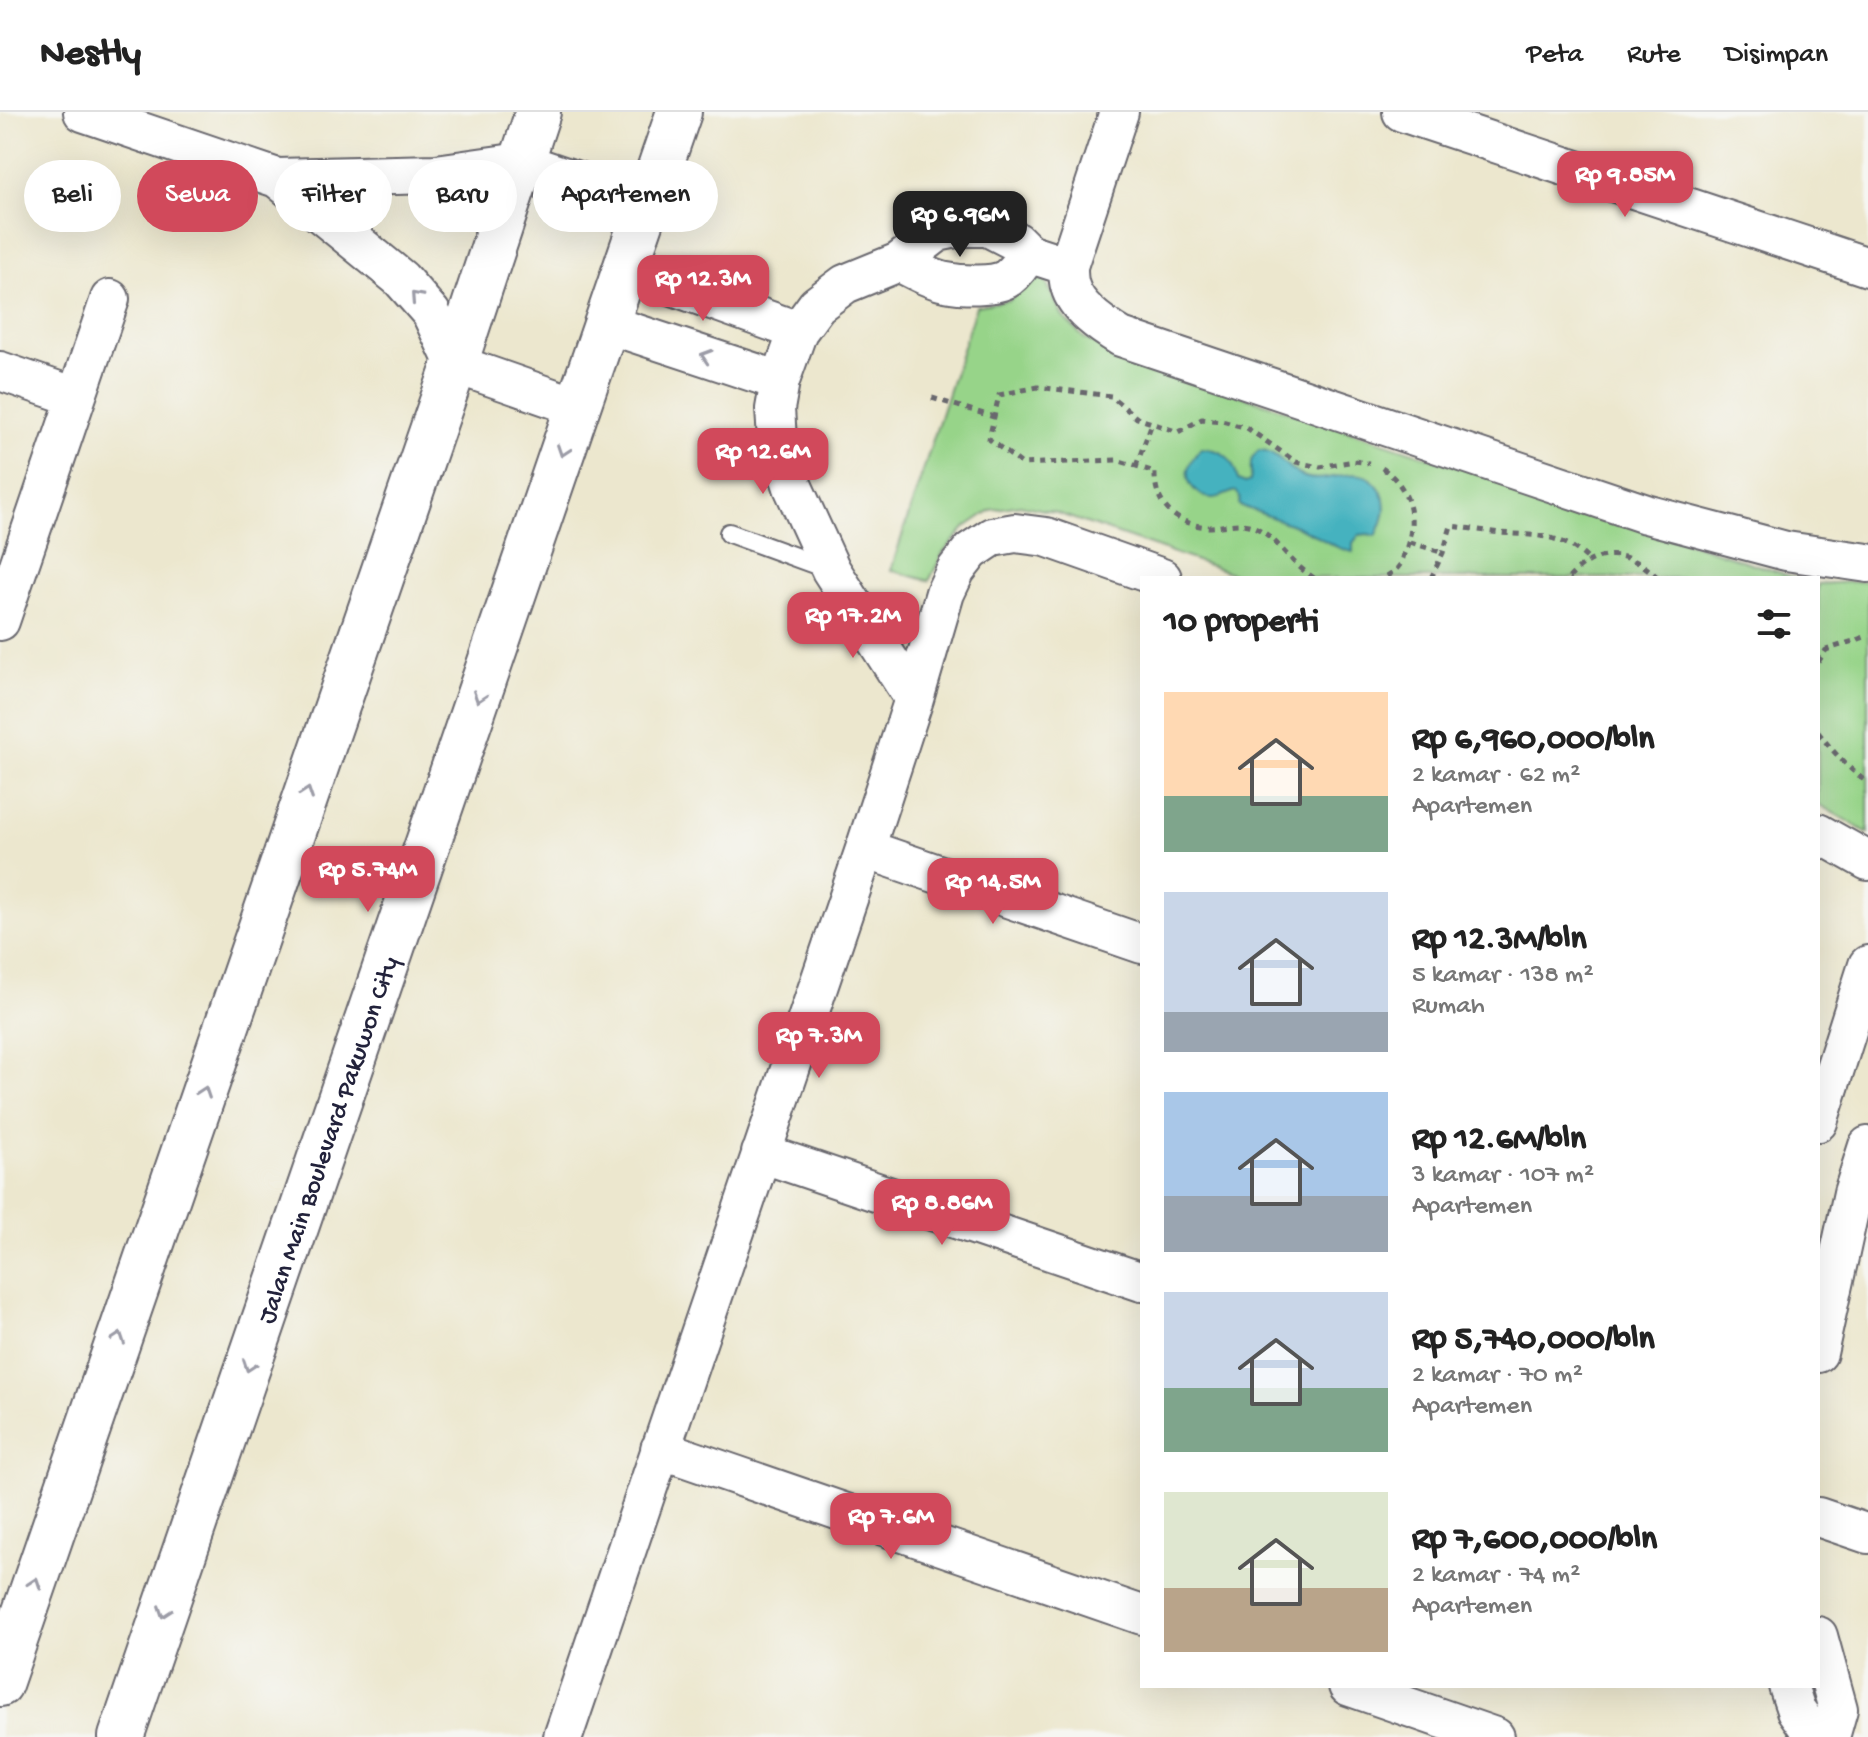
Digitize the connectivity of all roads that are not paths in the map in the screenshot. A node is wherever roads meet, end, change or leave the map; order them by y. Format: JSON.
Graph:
{"nodes":[{"id":1,"x":83,"y":112,"type":"edge"},
{"id":2,"x":538,"y":112,"type":"edge"},
{"id":3,"x":679,"y":112,"type":"edge"},
{"id":4,"x":1119,"y":112,"type":"edge"},
{"id":5,"x":1402,"y":112,"type":"edge"},
{"id":6,"x":663,"y":160,"type":"edge"},
{"id":7,"x":521,"y":162,"type":"junction"},
{"id":8,"x":533,"y":166,"type":"edge"},
{"id":9,"x":392,"y":175,"type":"edge"},
{"id":10,"x":274,"y":177,"type":"edge"},
{"id":11,"x":343,"y":232,"type":"edge"},
{"id":12,"x":639,"y":232,"type":"edge"},
{"id":13,"x":1028,"y":253,"type":"junction"},
{"id":14,"x":899,"y":262,"type":"junction"},
{"id":15,"x":1068,"y":266,"type":"junction"},
{"id":16,"x":1868,"y":267,"type":"edge"},
{"id":17,"x":626,"y":269,"type":"junction"},
{"id":18,"x":110,"y":299,"type":"dead end"},
{"id":19,"x":607,"y":324,"type":"junction"},
{"id":20,"x":798,"y":331,"type":"junction"},
{"id":21,"x":455,"y":364,"type":"junction"},
{"id":22,"x":0,"y":371,"type":"edge"},
{"id":23,"x":780,"y":381,"type":"junction"},
{"id":24,"x":76,"y":397,"type":"junction"},
{"id":25,"x":578,"y":407,"type":"junction"},
{"id":26,"x":729,"y":533,"type":"dead end"},
{"id":27,"x":1868,"y":563,"type":"edge"},
{"id":28,"x":831,"y":570,"type":"junction"},
{"id":29,"x":1156,"y":576,"type":"edge"},
{"id":30,"x":0,"y":621,"type":"edge"},
{"id":31,"x":914,"y":699,"type":"junction"},
{"id":32,"x":1820,"y":834,"type":"edge"},
{"id":33,"x":865,"y":849,"type":"junction"},
{"id":34,"x":1868,"y":861,"type":"edge"},
{"id":35,"x":1140,"y":943,"type":"edge"},
{"id":36,"x":1868,"y":965,"type":"edge"},
{"id":37,"x":1820,"y":1116,"type":"edge"},
{"id":38,"x":1868,"y":1146,"type":"edge"},
{"id":39,"x":761,"y":1153,"type":"junction"},
{"id":40,"x":1861,"y":1196,"type":"edge"},
{"id":41,"x":1140,"y":1281,"type":"edge"},
{"id":42,"x":1820,"y":1346,"type":"edge"},
{"id":43,"x":660,"y":1449,"type":"junction"},
{"id":44,"x":1820,"y":1518,"type":"edge"},
{"id":45,"x":1868,"y":1534,"type":"edge"},
{"id":46,"x":1140,"y":1614,"type":"edge"},
{"id":47,"x":1820,"y":1643,"type":"edge"},
{"id":48,"x":0,"y":1684,"type":"edge"},
{"id":49,"x":1354,"y":1688,"type":"edge"},
{"id":50,"x":1789,"y":1688,"type":"edge"},
{"id":51,"x":121,"y":1737,"type":"edge"},
{"id":52,"x":563,"y":1737,"type":"edge"},
{"id":53,"x":1495,"y":1737,"type":"edge"},
{"id":54,"x":1815,"y":1737,"type":"edge"},
{"id":55,"x":1830,"y":1737,"type":"edge"}],
"edges":[{"from":1,"to":10,"type":"street"},
{"from":2,"to":7,"type":"street"},
{"from":3,"to":6,"type":"street","name":"Jalan Main Boulevard Pakuwon City"},
{"from":4,"to":15,"type":"street"},
{"from":5,"to":16,"type":"street"},
{"from":7,"to":8,"type":"street"},
{"from":7,"to":9,"type":"street"},
{"from":7,"to":21,"type":"street"},
{"from":21,"to":11,"type":"street","one_way":true},
{"from":12,"to":17,"type":"street","name":"Jalan Main Boulevard Pakuwon City"},
{"from":13,"to":14,"type":"street"},
{"from":13,"to":14,"type":"street"},
{"from":13,"to":15,"type":"street"},
{"from":14,"to":20,"type":"street"},
{"from":15,"to":27,"type":"street"},
{"from":17,"to":19,"type":"street","name":"Jalan Main Boulevard Pakuwon City"},
{"from":17,"to":20,"type":"street"},
{"from":18,"to":24,"type":"street"},
{"from":23,"to":19,"type":"street","one_way":true},
{"from":19,"to":25,"type":"street","name":"Jalan Main Boulevard Pakuwon City"},
{"from":20,"to":23,"type":"street"},
{"from":21,"to":25,"type":"street"},
{"from":48,"to":21,"type":"street","one_way":true},
{"from":22,"to":24,"type":"street"},
{"from":23,"to":28,"type":"street"},
{"from":24,"to":30,"type":"street"},
{"from":25,"to":51,"type":"street","name":"Jalan Main Boulevard Pakuwon City","one_way":true},
{"from":26,"to":28,"type":"lane"},
{"from":28,"to":31,"type":"street"},
{"from":29,"to":31,"type":"street"},
{"from":31,"to":33,"type":"street"},
{"from":32,"to":34,"type":"street"},
{"from":33,"to":35,"type":"street"},
{"from":33,"to":39,"type":"street"},
{"from":36,"to":37,"type":"street"},
{"from":38,"to":40,"type":"street"},
{"from":39,"to":41,"type":"street"},
{"from":39,"to":43,"type":"street"},
{"from":40,"to":42,"type":"street"},
{"from":43,"to":46,"type":"street"},
{"from":43,"to":52,"type":"street"},
{"from":44,"to":45,"type":"street"},
{"from":47,"to":55,"type":"street"},
{"from":49,"to":53,"type":"street"},
{"from":50,"to":54,"type":"street"}]}
